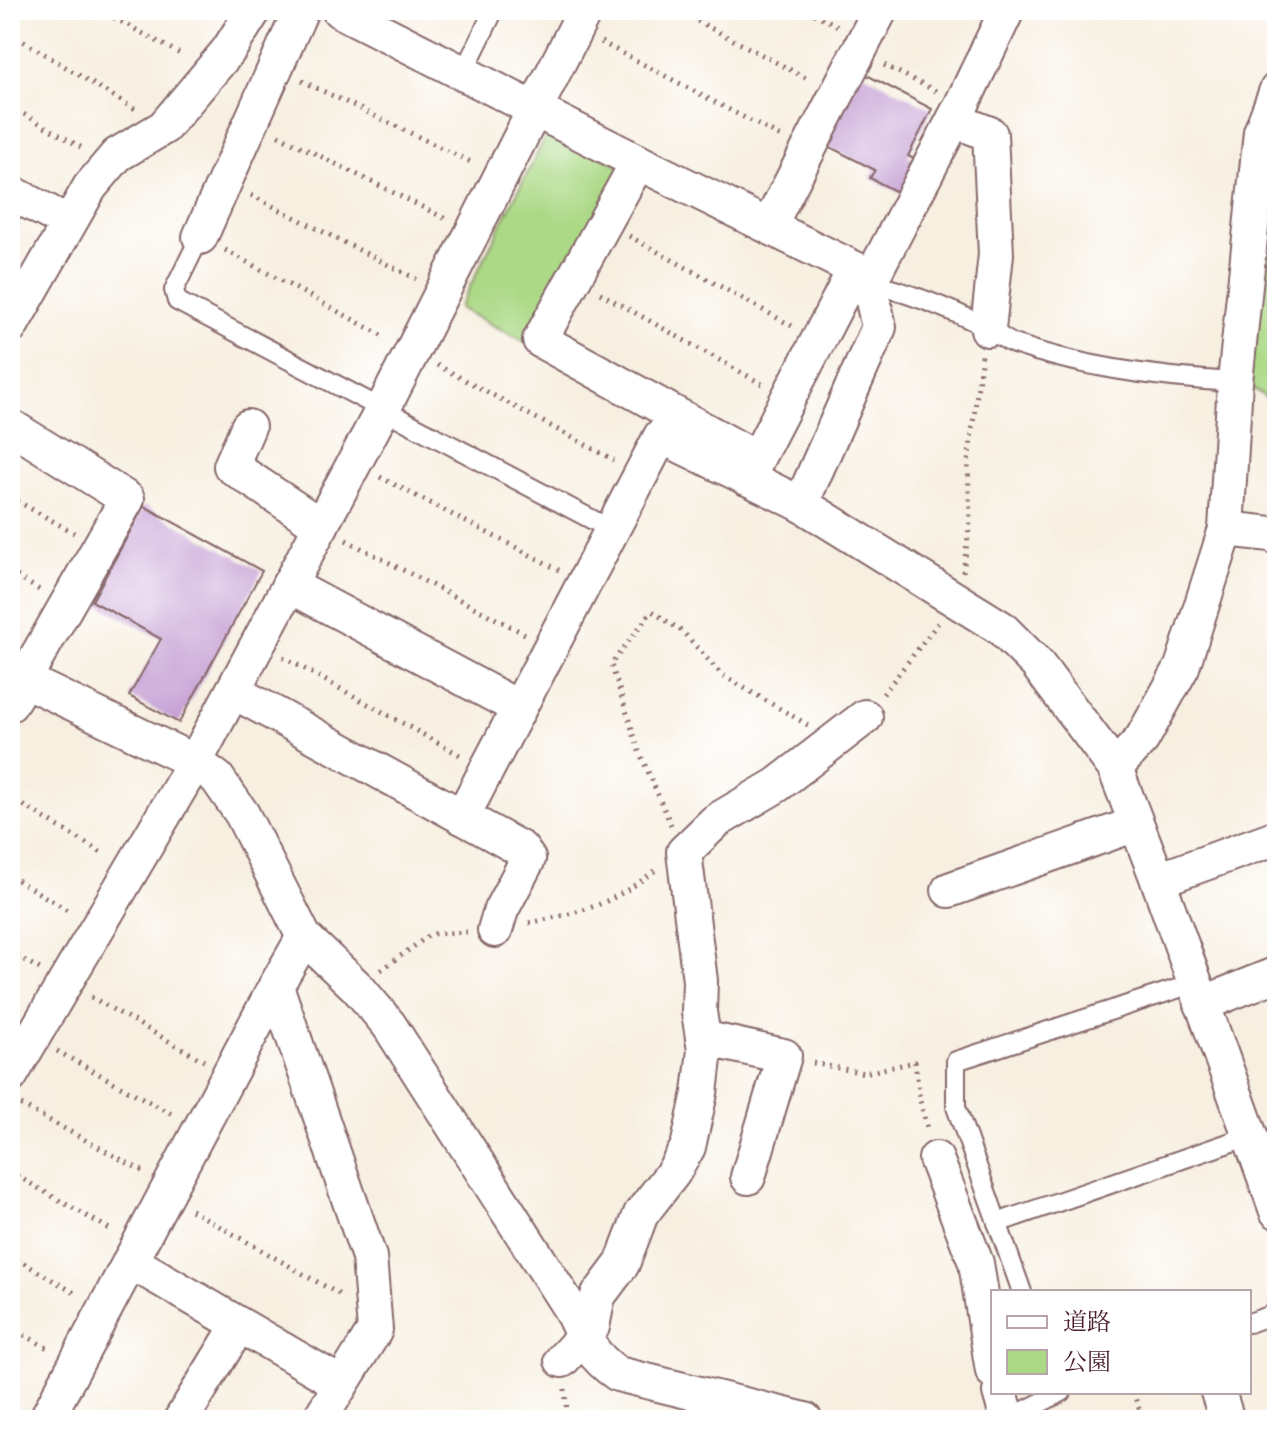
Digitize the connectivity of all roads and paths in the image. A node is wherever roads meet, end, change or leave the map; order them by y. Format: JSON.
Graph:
{"nodes":[{"id":1,"x":100,"y":10,"type":"edge"},
{"id":2,"x":254,"y":10,"type":"edge"},
{"id":3,"x":301,"y":10,"type":"edge"},
{"id":4,"x":339,"y":10,"type":"edge"},
{"id":5,"x":494,"y":10,"type":"edge"},
{"id":6,"x":676,"y":10,"type":"edge"},
{"id":7,"x":880,"y":10,"type":"edge"},
{"id":8,"x":1007,"y":10,"type":"edge"},
{"id":9,"x":580,"y":19,"type":"edge"},
{"id":10,"x":10,"y":33,"type":"edge"},
{"id":11,"x":858,"y":52,"type":"junction"},
{"id":12,"x":275,"y":68,"type":"junction"},
{"id":13,"x":179,"y":69,"type":"dead end"},
{"id":14,"x":463,"y":73,"type":"junction"},
{"id":15,"x":1277,"y":90,"type":"edge"},
{"id":16,"x":837,"y":94,"type":"junction"},
{"id":17,"x":10,"y":106,"type":"edge"},
{"id":18,"x":533,"y":109,"type":"junction"},
{"id":19,"x":958,"y":112,"type":"junction"},
{"id":20,"x":252,"y":122,"type":"junction"},
{"id":21,"x":164,"y":127,"type":"junction"},
{"id":22,"x":784,"y":139,"type":"dead end"},
{"id":23,"x":638,"y":162,"type":"junction"},
{"id":24,"x":109,"y":163,"type":"junction"},
{"id":25,"x":500,"y":176,"type":"junction"},
{"id":26,"x":225,"y":182,"type":"junction"},
{"id":27,"x":10,"y":192,"type":"edge"},
{"id":28,"x":605,"y":222,"type":"junction"},
{"id":29,"x":69,"y":223,"type":"junction"},
{"id":30,"x":769,"y":226,"type":"junction"},
{"id":31,"x":472,"y":232,"type":"junction"},
{"id":32,"x":200,"y":237,"type":"junction"},
{"id":33,"x":862,"y":276,"type":"junction"},
{"id":34,"x":574,"y":279,"type":"junction"},
{"id":35,"x":442,"y":292,"type":"junction"},
{"id":36,"x":10,"y":327,"type":"edge"},
{"id":37,"x":988,"y":329,"type":"junction"},
{"id":38,"x":817,"y":340,"type":"junction"},
{"id":39,"x":412,"y":352,"type":"junction"},
{"id":40,"x":1235,"y":382,"type":"junction"},
{"id":41,"x":788,"y":398,"type":"junction"},
{"id":42,"x":383,"y":409,"type":"junction"},
{"id":43,"x":10,"y":426,"type":"edge"},
{"id":44,"x":248,"y":427,"type":"dead end"},
{"id":45,"x":354,"y":463,"type":"junction"},
{"id":46,"x":752,"y":469,"type":"junction"},
{"id":47,"x":641,"y":474,"type":"junction"},
{"id":48,"x":10,"y":497,"type":"edge"},
{"id":49,"x":801,"y":504,"type":"junction"},
{"id":50,"x":321,"y":526,"type":"junction"},
{"id":51,"x":1226,"y":529,"type":"junction"},
{"id":52,"x":612,"y":530,"type":"junction"},
{"id":53,"x":1277,"y":537,"type":"edge"},
{"id":54,"x":99,"y":548,"type":"junction"},
{"id":55,"x":585,"y":583,"type":"junction"},
{"id":56,"x":289,"y":585,"type":"junction"},
{"id":57,"x":954,"y":600,"type":"junction"},
{"id":58,"x":258,"y":643,"type":"junction"},
{"id":59,"x":551,"y":647,"type":"junction"},
{"id":60,"x":14,"y":686,"type":"edge"},
{"id":61,"x":233,"y":691,"type":"junction"},
{"id":62,"x":519,"y":708,"type":"junction"},
{"id":63,"x":865,"y":717,"type":"joint"},
{"id":64,"x":835,"y":741,"type":"junction"},
{"id":65,"x":195,"y":762,"type":"junction"},
{"id":66,"x":1115,"y":768,"type":"junction"},
{"id":67,"x":487,"y":770,"type":"junction"},
{"id":68,"x":10,"y":797,"type":"edge"},
{"id":69,"x":462,"y":817,"type":"junction"},
{"id":70,"x":1136,"y":824,"type":"junction"},
{"id":71,"x":1277,"y":837,"type":"edge"},
{"id":72,"x":684,"y":852,"type":"junction"},
{"id":73,"x":131,"y":870,"type":"junction"},
{"id":74,"x":10,"y":876,"type":"edge"},
{"id":75,"x":1158,"y":880,"type":"junction"},
{"id":76,"x":949,"y":890,"type":"dead end"},
{"id":77,"x":97,"y":927,"type":"junction"},
{"id":78,"x":495,"y":930,"type":"dead end"},
{"id":79,"x":304,"y":937,"type":"junction"},
{"id":80,"x":1277,"y":974,"type":"edge"},
{"id":81,"x":65,"y":983,"type":"junction"},
{"id":82,"x":276,"y":986,"type":"junction"},
{"id":83,"x":1199,"y":994,"type":"junction"},
{"id":84,"x":33,"y":1037,"type":"junction"},
{"id":85,"x":703,"y":1038,"type":"junction"},
{"id":86,"x":784,"y":1056,"type":"junction"},
{"id":87,"x":229,"y":1075,"type":"junction"},
{"id":88,"x":10,"y":1076,"type":"edge"},
{"id":89,"x":10,"y":1098,"type":"edge"},
{"id":90,"x":200,"y":1130,"type":"junction"},
{"id":91,"x":1261,"y":1146,"type":"edge"},
{"id":92,"x":936,"y":1159,"type":"joint"},
{"id":93,"x":10,"y":1172,"type":"edge"},
{"id":94,"x":748,"y":1177,"type":"dead end"},
{"id":95,"x":168,"y":1191,"type":"junction"},
{"id":96,"x":1277,"y":1211,"type":"edge"},
{"id":97,"x":997,"y":1223,"type":"junction"},
{"id":98,"x":134,"y":1253,"type":"junction"},
{"id":99,"x":10,"y":1255,"type":"edge"},
{"id":100,"x":1021,"y":1290,"type":"edge"},
{"id":101,"x":104,"y":1310,"type":"junction"},
{"id":102,"x":1277,"y":1313,"type":"edge"},
{"id":103,"x":374,"y":1315,"type":"junction"},
{"id":104,"x":1251,"y":1322,"type":"edge"},
{"id":105,"x":239,"y":1325,"type":"junction"},
{"id":106,"x":10,"y":1327,"type":"edge"},
{"id":107,"x":573,"y":1349,"type":"junction"},
{"id":108,"x":991,"y":1358,"type":"edge"},
{"id":109,"x":75,"y":1364,"type":"junction"},
{"id":110,"x":341,"y":1384,"type":"junction"},
{"id":111,"x":1000,"y":1394,"type":"edge"},
{"id":112,"x":1053,"y":1394,"type":"edge"},
{"id":113,"x":1134,"y":1394,"type":"edge"},
{"id":114,"x":1219,"y":1394,"type":"edge"},
{"id":115,"x":46,"y":1420,"type":"edge"},
{"id":116,"x":181,"y":1420,"type":"edge"},
{"id":117,"x":319,"y":1420,"type":"edge"},
{"id":118,"x":805,"y":1420,"type":"edge"},
{"id":119,"x":1007,"y":1420,"type":"edge"},
{"id":120,"x":1143,"y":1420,"type":"edge"},
{"id":121,"x":1227,"y":1420,"type":"edge"}],
"edges":[{"from":1,"to":13,"type":"path"},
{"from":2,"to":21,"type":"street"},
{"from":3,"to":12,"type":"street"},
{"from":4,"to":14,"type":"street"},
{"from":5,"to":14,"type":"lane"},
{"from":6,"to":16,"type":"path"},
{"from":7,"to":11,"type":"street"},
{"from":8,"to":19,"type":"street"},
{"from":9,"to":18,"type":"street"},
{"from":9,"to":22,"type":"path"},
{"from":10,"to":21,"type":"path"},
{"from":11,"to":16,"type":"street"},
{"from":11,"to":19,"type":"path"},
{"from":12,"to":20,"type":"street"},
{"from":12,"to":25,"type":"path"},
{"from":14,"to":18,"type":"street"},
{"from":15,"to":40,"type":"street"},
{"from":16,"to":30,"type":"street"},
{"from":17,"to":24,"type":"path"},
{"from":18,"to":23,"type":"street"},
{"from":18,"to":25,"type":"street"},
{"from":19,"to":33,"type":"street"},
{"from":19,"to":37,"type":"street"},
{"from":20,"to":26,"type":"street"},
{"from":20,"to":31,"type":"path"},
{"from":21,"to":24,"type":"street"},
{"from":23,"to":28,"type":"street"},
{"from":23,"to":30,"type":"street"},
{"from":24,"to":29,"type":"street"},
{"from":25,"to":31,"type":"street"},
{"from":26,"to":32,"type":"street"},
{"from":26,"to":35,"type":"path"},
{"from":27,"to":29,"type":"street"},
{"from":28,"to":34,"type":"street"},
{"from":28,"to":38,"type":"path"},
{"from":29,"to":36,"type":"street"},
{"from":30,"to":33,"type":"street"},
{"from":31,"to":35,"type":"street"},
{"from":32,"to":39,"type":"path"},
{"from":32,"to":42,"type":"lane"},
{"from":33,"to":37,"type":"lane"},
{"from":33,"to":38,"type":"street"},
{"from":33,"to":49,"type":"street"},
{"from":34,"to":41,"type":"path"},
{"from":34,"to":46,"type":"street"},
{"from":35,"to":39,"type":"street"},
{"from":37,"to":40,"type":"lane"},
{"from":37,"to":57,"type":"path"},
{"from":38,"to":41,"type":"street"},
{"from":39,"to":42,"type":"street"},
{"from":39,"to":47,"type":"path"},
{"from":40,"to":51,"type":"street"},
{"from":41,"to":46,"type":"street"},
{"from":42,"to":45,"type":"street"},
{"from":42,"to":52,"type":"lane"},
{"from":43,"to":54,"type":"street"},
{"from":44,"to":50,"type":"street"},
{"from":45,"to":50,"type":"street"},
{"from":45,"to":55,"type":"path"},
{"from":46,"to":47,"type":"street"},
{"from":46,"to":49,"type":"street"},
{"from":47,"to":52,"type":"street"},
{"from":48,"to":54,"type":"path"},
{"from":49,"to":57,"type":"street"},
{"from":50,"to":56,"type":"street"},
{"from":50,"to":59,"type":"path"},
{"from":51,"to":53,"type":"street"},
{"from":51,"to":66,"type":"street"},
{"from":52,"to":55,"type":"street"},
{"from":54,"to":60,"type":"street"},
{"from":55,"to":59,"type":"street"},
{"from":56,"to":58,"type":"street"},
{"from":56,"to":62,"type":"street"},
{"from":57,"to":63,"type":"path"},
{"from":57,"to":66,"type":"street"},
{"from":58,"to":61,"type":"street"},
{"from":58,"to":67,"type":"path"},
{"from":59,"to":62,"type":"street"},
{"from":60,"to":65,"type":"street"},
{"from":61,"to":65,"type":"street"},
{"from":61,"to":69,"type":"street"},
{"from":62,"to":67,"type":"street"},
{"from":63,"to":64,"type":"street"},
{"from":64,"to":72,"type":"street"},
{"from":64,"to":72,"type":"path"},
{"from":65,"to":73,"type":"street"},
{"from":65,"to":79,"type":"street"},
{"from":66,"to":70,"type":"street"},
{"from":67,"to":69,"type":"street"},
{"from":68,"to":73,"type":"path"},
{"from":69,"to":78,"type":"street"},
{"from":70,"to":75,"type":"street"},
{"from":70,"to":76,"type":"street"},
{"from":71,"to":75,"type":"street"},
{"from":72,"to":85,"type":"street"},
{"from":73,"to":77,"type":"street"},
{"from":74,"to":77,"type":"path"},
{"from":75,"to":83,"type":"street"},
{"from":77,"to":81,"type":"street"},
{"from":79,"to":82,"type":"street"},
{"from":79,"to":107,"type":"street"},
{"from":80,"to":83,"type":"street"},
{"from":81,"to":84,"type":"street"},
{"from":81,"to":87,"type":"path"},
{"from":82,"to":87,"type":"street"},
{"from":82,"to":103,"type":"street"},
{"from":83,"to":91,"type":"street"},
{"from":83,"to":97,"type":"lane"},
{"from":84,"to":88,"type":"street"},
{"from":84,"to":90,"type":"path"},
{"from":85,"to":86,"type":"street"},
{"from":85,"to":107,"type":"street"},
{"from":86,"to":92,"type":"path"},
{"from":86,"to":94,"type":"street"},
{"from":87,"to":90,"type":"street"},
{"from":89,"to":95,"type":"path"},
{"from":90,"to":95,"type":"street"},
{"from":91,"to":96,"type":"street"},
{"from":91,"to":97,"type":"lane"},
{"from":92,"to":108,"type":"street"},
{"from":93,"to":98,"type":"path"},
{"from":95,"to":98,"type":"street"},
{"from":95,"to":103,"type":"path"},
{"from":97,"to":100,"type":"lane"},
{"from":98,"to":101,"type":"street"},
{"from":98,"to":105,"type":"street"},
{"from":99,"to":101,"type":"path"},
{"from":101,"to":109,"type":"street"},
{"from":102,"to":104,"type":"lane"},
{"from":103,"to":110,"type":"street"},
{"from":105,"to":110,"type":"street"},
{"from":105,"to":116,"type":"street"},
{"from":106,"to":109,"type":"path"},
{"from":107,"to":118,"type":"street"},
{"from":109,"to":115,"type":"street"},
{"from":110,"to":117,"type":"street"},
{"from":111,"to":119,"type":"street"},
{"from":112,"to":119,"type":"lane"},
{"from":113,"to":120,"type":"path"},
{"from":114,"to":121,"type":"street"}]}
